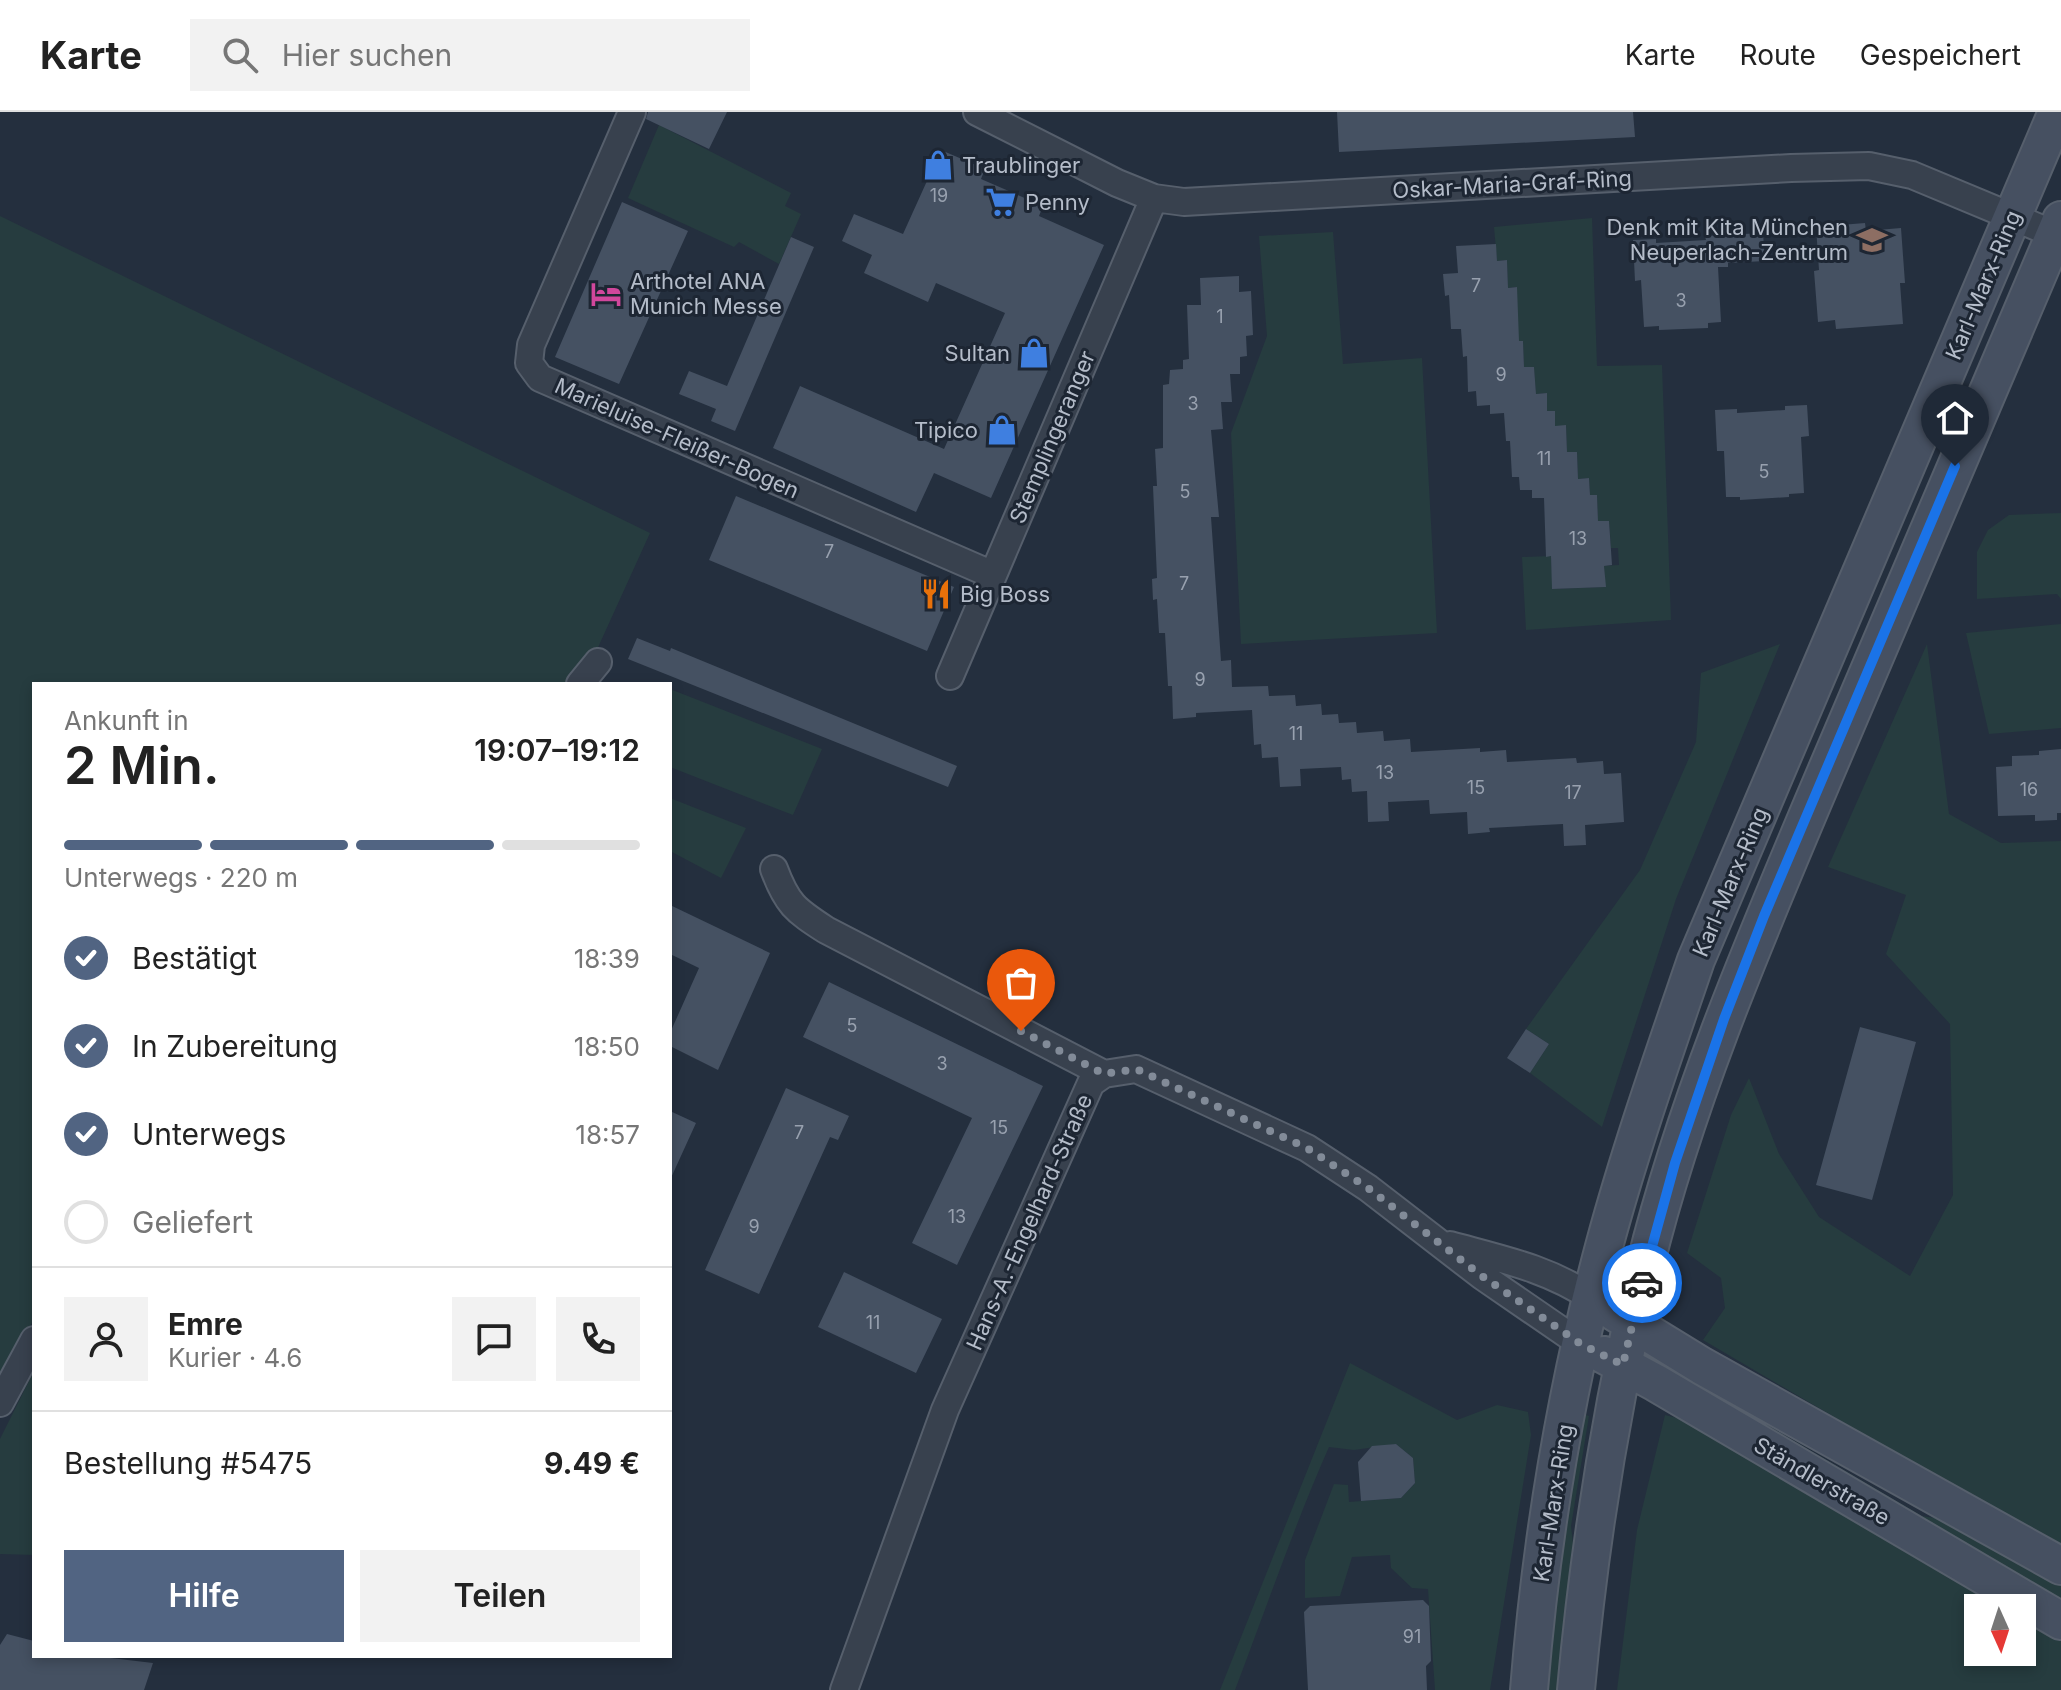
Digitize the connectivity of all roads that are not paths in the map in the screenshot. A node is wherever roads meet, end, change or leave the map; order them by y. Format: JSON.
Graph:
{"nodes":[{"id":1,"x":632,"y":112,"type":"edge"},
{"id":2,"x":977,"y":112,"type":"edge"},
{"id":3,"x":2057,"y":112,"type":"edge"},
{"id":4,"x":1154,"y":198,"type":"junction"},
{"id":5,"x":2013,"y":216,"type":"junction"},
{"id":6,"x":2059,"y":230,"type":"edge"},
{"id":7,"x":993,"y":575,"type":"junction"},
{"id":8,"x":598,"y":662,"type":"dead end"},
{"id":9,"x":950,"y":676,"type":"dead end"},
{"id":10,"x":582,"y":682,"type":"edge"},
{"id":11,"x":774,"y":869,"type":"dead end"},
{"id":12,"x":1104,"y":1074,"type":"junction"},
{"id":13,"x":1439,"y":1242,"type":"junction"},
{"id":14,"x":1592,"y":1298,"type":"junction"},
{"id":15,"x":1633,"y":1323,"type":"junction"},
{"id":16,"x":32,"y":1344,"type":"edge"},
{"id":17,"x":1581,"y":1344,"type":"junction"},
{"id":18,"x":1623,"y":1365,"type":"junction"},
{"id":19,"x":0,"y":1403,"type":"edge"},
{"id":20,"x":2061,"y":1566,"type":"edge"},
{"id":21,"x":2061,"y":1621,"type":"edge"},
{"id":22,"x":844,"y":1690,"type":"edge"},
{"id":23,"x":1529,"y":1690,"type":"edge"},
{"id":24,"x":1576,"y":1690,"type":"edge"}],
"edges":[{"from":1,"to":7,"type":"street","name":"Marieluise-Fleißer-Bogen"},
{"from":2,"to":4,"type":"street","name":"Oskar-Maria-Graf-Ring"},
{"from":3,"to":5,"type":"main road","name":"Karl-Marx-Ring"},
{"from":4,"to":5,"type":"street","name":"Oskar-Maria-Graf-Ring"},
{"from":4,"to":7,"type":"street","name":"Stemplingeranger"},
{"from":5,"to":6,"type":"street","name":"Oskar-Maria-Graf-Ring"},
{"from":5,"to":14,"type":"main road","name":"Karl-Marx-Ring"},
{"from":6,"to":15,"type":"main road","name":"Karl-Marx-Ring"},
{"from":7,"to":9,"type":"street","name":"Stemplingeranger"},
{"from":8,"to":10,"type":"street"},
{"from":11,"to":12,"type":"street"},
{"from":12,"to":13,"type":"street","name":"Hans-A.-Engelhard-Straße"},
{"from":12,"to":22,"type":"street","name":"Hans-A.-Engelhard-Straße"},
{"from":13,"to":14,"type":"street","name":"Hans-A.-Engelhard-Straße"},
{"from":13,"to":17,"type":"street","name":"Hans-A.-Engelhard-Straße"},
{"from":14,"to":15,"type":"main road","name":"Ständlerstraße"},
{"from":14,"to":17,"type":"main road","name":"Karl-Marx-Ring"},
{"from":15,"to":18,"type":"main road","name":"Karl-Marx-Ring"},
{"from":15,"to":20,"type":"main road","name":"Ständlerstraße"},
{"from":16,"to":19,"type":"street"},
{"from":17,"to":18,"type":"main road","name":"Ständlerstraße"},
{"from":17,"to":23,"type":"main road","name":"Karl-Marx-Ring"},
{"from":18,"to":21,"type":"main road","name":"Ständlerstraße"},
{"from":18,"to":24,"type":"main road","name":"Karl-Marx-Ring"}]}
